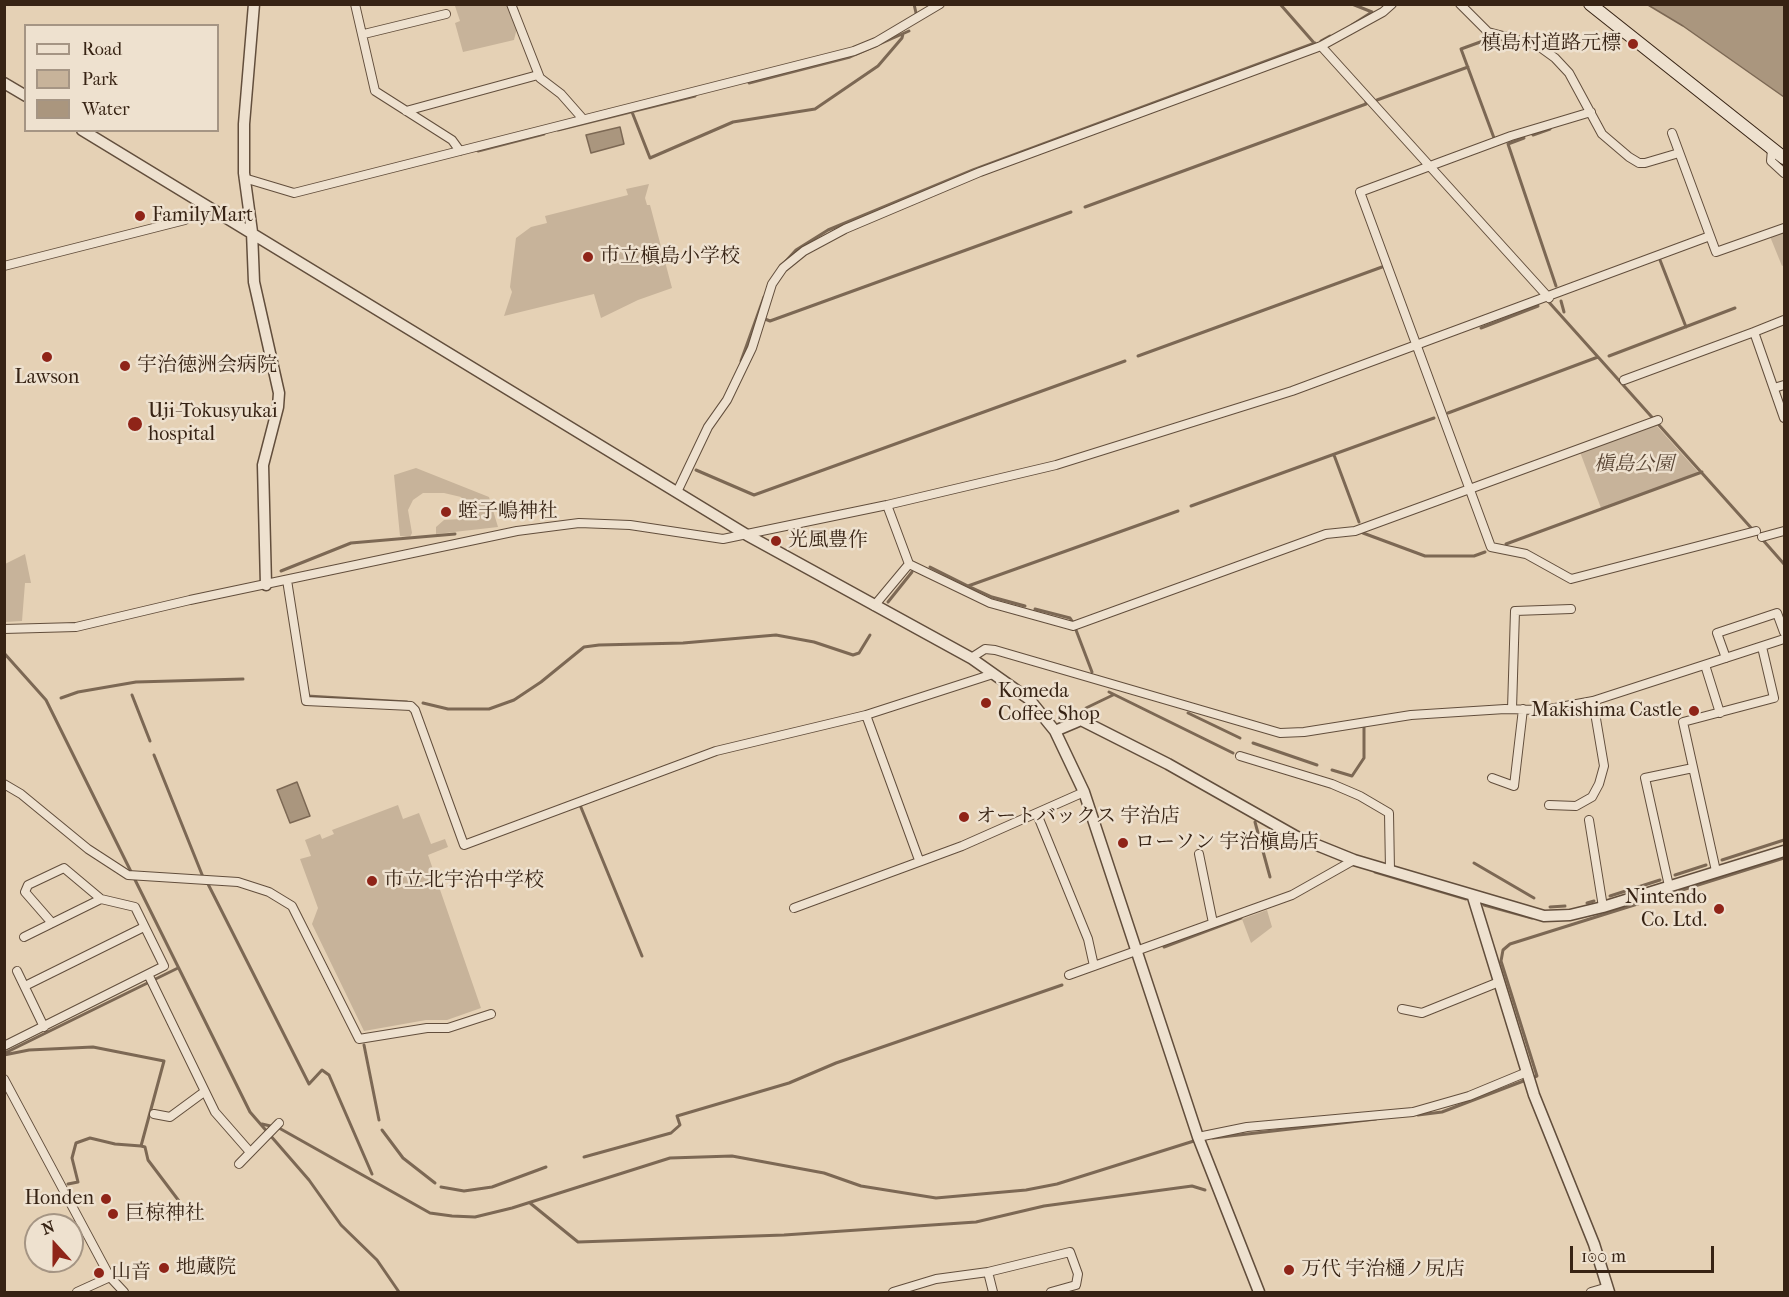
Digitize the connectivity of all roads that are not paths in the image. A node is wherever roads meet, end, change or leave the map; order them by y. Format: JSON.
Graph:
{"nodes":[{"id":1,"x":254,"y":4,"type":"edge"},
{"id":2,"x":355,"y":4,"type":"edge"},
{"id":3,"x":511,"y":4,"type":"edge"},
{"id":4,"x":940,"y":4,"type":"edge"},
{"id":5,"x":1392,"y":4,"type":"edge"},
{"id":6,"x":1460,"y":4,"type":"edge"},
{"id":7,"x":1590,"y":4,"type":"edge"},
{"id":8,"x":446,"y":14,"type":"dead end"},
{"id":9,"x":364,"y":34,"type":"junction"},
{"id":10,"x":1321,"y":46,"type":"junction"},
{"id":11,"x":538,"y":75,"type":"junction"},
{"id":12,"x":4,"y":83,"type":"edge"},
{"id":13,"x":24,"y":95,"type":"edge"},
{"id":14,"x":406,"y":111,"type":"junction"},
{"id":15,"x":1591,"y":112,"type":"junction"},
{"id":16,"x":583,"y":119,"type":"junction"},
{"id":17,"x":85,"y":132,"type":"edge"},
{"id":18,"x":1672,"y":133,"type":"dead end"},
{"id":19,"x":1772,"y":149,"type":"junction"},
{"id":20,"x":460,"y":151,"type":"junction"},
{"id":21,"x":1679,"y":153,"type":"junction"},
{"id":22,"x":1785,"y":158,"type":"edge"},
{"id":23,"x":1429,"y":166,"type":"junction"},
{"id":24,"x":1785,"y":173,"type":"edge"},
{"id":25,"x":244,"y":178,"type":"junction"},
{"id":26,"x":203,"y":204,"type":"junction"},
{"id":27,"x":1785,"y":228,"type":"edge"},
{"id":28,"x":252,"y":232,"type":"junction"},
{"id":29,"x":1710,"y":236,"type":"junction"},
{"id":30,"x":4,"y":266,"type":"edge"},
{"id":31,"x":1549,"y":298,"type":"junction"},
{"id":32,"x":1785,"y":320,"type":"edge"},
{"id":33,"x":1754,"y":332,"type":"junction"},
{"id":34,"x":1416,"y":347,"type":"junction"},
{"id":35,"x":1624,"y":380,"type":"dead end"},
{"id":36,"x":1785,"y":385,"type":"edge"},
{"id":37,"x":1774,"y":388,"type":"junction"},
{"id":38,"x":1785,"y":418,"type":"edge"},
{"id":39,"x":1658,"y":420,"type":"dead end"},
{"id":40,"x":1469,"y":489,"type":"junction"},
{"id":41,"x":678,"y":492,"type":"junction"},
{"id":42,"x":887,"y":505,"type":"junction"},
{"id":43,"x":1785,"y":531,"type":"edge"},
{"id":44,"x":747,"y":535,"type":"junction"},
{"id":45,"x":909,"y":564,"type":"junction"},
{"id":46,"x":287,"y":580,"type":"junction"},
{"id":47,"x":266,"y":585,"type":"junction"},
{"id":48,"x":874,"y":606,"type":"junction"},
{"id":49,"x":1571,"y":609,"type":"dead end"},
{"id":50,"x":4,"y":629,"type":"edge"},
{"id":51,"x":1785,"y":632,"type":"edge"},
{"id":52,"x":1785,"y":639,"type":"edge"},
{"id":53,"x":1762,"y":647,"type":"junction"},
{"id":54,"x":971,"y":658,"type":"junction"},
{"id":55,"x":1726,"y":658,"type":"junction"},
{"id":56,"x":1705,"y":665,"type":"junction"},
{"id":57,"x":993,"y":674,"type":"junction"},
{"id":58,"x":1593,"y":701,"type":"junction"},
{"id":59,"x":1512,"y":709,"type":"junction"},
{"id":60,"x":1523,"y":709,"type":"junction"},
{"id":61,"x":1720,"y":713,"type":"junction"},
{"id":62,"x":866,"y":715,"type":"junction"},
{"id":63,"x":1055,"y":731,"type":"junction"},
{"id":64,"x":1240,"y":756,"type":"dead end"},
{"id":65,"x":1693,"y":768,"type":"junction"},
{"id":66,"x":1492,"y":778,"type":"dead end"},
{"id":67,"x":4,"y":784,"type":"edge"},
{"id":68,"x":1084,"y":792,"type":"junction"},
{"id":69,"x":1549,"y":805,"type":"dead end"},
{"id":70,"x":1037,"y":813,"type":"junction"},
{"id":71,"x":1589,"y":820,"type":"dead end"},
{"id":72,"x":1785,"y":851,"type":"edge"},
{"id":73,"x":1199,"y":854,"type":"dead end"},
{"id":74,"x":919,"y":860,"type":"junction"},
{"id":75,"x":1354,"y":860,"type":"junction"},
{"id":76,"x":1390,"y":870,"type":"junction"},
{"id":77,"x":1716,"y":871,"type":"junction"},
{"id":78,"x":1669,"y":886,"type":"junction"},
{"id":79,"x":1473,"y":897,"type":"junction"},
{"id":80,"x":101,"y":899,"type":"junction"},
{"id":81,"x":1603,"y":907,"type":"junction"},
{"id":82,"x":794,"y":908,"type":"dead end"},
{"id":83,"x":52,"y":923,"type":"junction"},
{"id":84,"x":1213,"y":923,"type":"junction"},
{"id":85,"x":144,"y":927,"type":"junction"},
{"id":86,"x":24,"y":937,"type":"dead end"},
{"id":87,"x":1137,"y":951,"type":"junction"},
{"id":88,"x":1094,"y":966,"type":"junction"},
{"id":89,"x":18,"y":971,"type":"dead end"},
{"id":90,"x":148,"y":974,"type":"junction"},
{"id":91,"x":1069,"y":975,"type":"dead end"},
{"id":92,"x":1499,"y":982,"type":"junction"},
{"id":93,"x":25,"y":986,"type":"junction"},
{"id":94,"x":1402,"y":1009,"type":"dead end"},
{"id":95,"x":491,"y":1014,"type":"dead end"},
{"id":96,"x":44,"y":1027,"type":"junction"},
{"id":97,"x":4,"y":1046,"type":"edge"},
{"id":98,"x":1527,"y":1072,"type":"junction"},
{"id":99,"x":4,"y":1079,"type":"edge"},
{"id":100,"x":204,"y":1092,"type":"junction"},
{"id":101,"x":154,"y":1114,"type":"dead end"},
{"id":102,"x":279,"y":1123,"type":"dead end"},
{"id":103,"x":1198,"y":1137,"type":"junction"},
{"id":104,"x":250,"y":1152,"type":"junction"},
{"id":105,"x":239,"y":1164,"type":"dead end"},
{"id":106,"x":988,"y":1272,"type":"junction"},
{"id":107,"x":110,"y":1277,"type":"junction"},
{"id":108,"x":1609,"y":1290,"type":"edge"},
{"id":109,"x":77,"y":1293,"type":"edge"},
{"id":110,"x":123,"y":1293,"type":"edge"},
{"id":111,"x":893,"y":1293,"type":"edge"},
{"id":112,"x":993,"y":1293,"type":"edge"},
{"id":113,"x":1052,"y":1293,"type":"edge"},
{"id":114,"x":1259,"y":1293,"type":"edge"},
{"id":115,"x":1591,"y":1293,"type":"edge"}],
"edges":[{"from":1,"to":25,"type":"street"},
{"from":2,"to":9,"type":"street"},
{"from":3,"to":11,"type":"street"},
{"from":4,"to":16,"type":"street"},
{"from":5,"to":10,"type":"street"},
{"from":6,"to":15,"type":"street"},
{"from":7,"to":19,"type":"main road"},
{"from":8,"to":9,"type":"street"},
{"from":9,"to":14,"type":"street"},
{"from":10,"to":23,"type":"street"},
{"from":10,"to":41,"type":"street"},
{"from":11,"to":14,"type":"street"},
{"from":11,"to":16,"type":"street"},
{"from":12,"to":13,"type":"street"},
{"from":14,"to":20,"type":"street"},
{"from":15,"to":21,"type":"street"},
{"from":15,"to":23,"type":"street"},
{"from":16,"to":20,"type":"street"},
{"from":17,"to":26,"type":"street"},
{"from":18,"to":21,"type":"street"},
{"from":19,"to":22,"type":"main road"},
{"from":19,"to":24,"type":"street"},
{"from":20,"to":25,"type":"street"},
{"from":21,"to":29,"type":"street"},
{"from":23,"to":31,"type":"street"},
{"from":23,"to":34,"type":"street"},
{"from":25,"to":28,"type":"street"},
{"from":26,"to":28,"type":"street"},
{"from":26,"to":30,"type":"street"},
{"from":27,"to":29,"type":"street"},
{"from":28,"to":41,"type":"street"},
{"from":28,"to":47,"type":"street"},
{"from":29,"to":31,"type":"street"},
{"from":31,"to":34,"type":"street"},
{"from":32,"to":33,"type":"street"},
{"from":33,"to":35,"type":"street"},
{"from":33,"to":37,"type":"street"},
{"from":34,"to":40,"type":"street"},
{"from":34,"to":42,"type":"street"},
{"from":36,"to":37,"type":"street"},
{"from":37,"to":38,"type":"street"},
{"from":39,"to":40,"type":"street"},
{"from":40,"to":43,"type":"street"},
{"from":40,"to":45,"type":"street"},
{"from":41,"to":44,"type":"street"},
{"from":42,"to":44,"type":"street"},
{"from":42,"to":45,"type":"street"},
{"from":44,"to":46,"type":"street"},
{"from":44,"to":48,"type":"street"},
{"from":45,"to":48,"type":"street"},
{"from":46,"to":47,"type":"street"},
{"from":46,"to":62,"type":"street"},
{"from":47,"to":50,"type":"street"},
{"from":48,"to":54,"type":"street"},
{"from":49,"to":59,"type":"street"},
{"from":51,"to":55,"type":"street"},
{"from":52,"to":53,"type":"street"},
{"from":53,"to":55,"type":"street"},
{"from":53,"to":61,"type":"street"},
{"from":54,"to":57,"type":"street"},
{"from":54,"to":59,"type":"street"},
{"from":55,"to":56,"type":"street"},
{"from":56,"to":58,"type":"street"},
{"from":56,"to":61,"type":"street"},
{"from":57,"to":62,"type":"street"},
{"from":57,"to":63,"type":"street"},
{"from":58,"to":60,"type":"street"},
{"from":58,"to":69,"type":"street"},
{"from":59,"to":60,"type":"street"},
{"from":60,"to":66,"type":"street"},
{"from":61,"to":65,"type":"street"},
{"from":62,"to":74,"type":"street"},
{"from":63,"to":68,"type":"street"},
{"from":63,"to":75,"type":"street"},
{"from":64,"to":76,"type":"street"},
{"from":65,"to":77,"type":"street"},
{"from":65,"to":78,"type":"street"},
{"from":67,"to":95,"type":"street"},
{"from":68,"to":70,"type":"street"},
{"from":68,"to":87,"type":"street"},
{"from":70,"to":74,"type":"street"},
{"from":70,"to":88,"type":"street"},
{"from":71,"to":81,"type":"street"},
{"from":72,"to":77,"type":"street"},
{"from":73,"to":84,"type":"street"},
{"from":74,"to":82,"type":"street"},
{"from":75,"to":76,"type":"street"},
{"from":75,"to":84,"type":"street"},
{"from":76,"to":79,"type":"street"},
{"from":77,"to":78,"type":"street"},
{"from":78,"to":81,"type":"street"},
{"from":79,"to":81,"type":"street"},
{"from":79,"to":92,"type":"street"},
{"from":80,"to":83,"type":"street"},
{"from":80,"to":83,"type":"street"},
{"from":80,"to":85,"type":"street"},
{"from":83,"to":86,"type":"street"},
{"from":84,"to":87,"type":"street"},
{"from":85,"to":90,"type":"street"},
{"from":85,"to":93,"type":"street"},
{"from":87,"to":88,"type":"street"},
{"from":87,"to":103,"type":"street"},
{"from":88,"to":91,"type":"street"},
{"from":89,"to":93,"type":"street"},
{"from":90,"to":96,"type":"street"},
{"from":90,"to":100,"type":"street"},
{"from":92,"to":94,"type":"street"},
{"from":92,"to":98,"type":"street"},
{"from":93,"to":96,"type":"street"},
{"from":96,"to":97,"type":"street"},
{"from":98,"to":103,"type":"street"},
{"from":98,"to":108,"type":"street"},
{"from":99,"to":107,"type":"street"},
{"from":100,"to":101,"type":"street"},
{"from":100,"to":104,"type":"street"},
{"from":102,"to":104,"type":"street"},
{"from":103,"to":114,"type":"street"},
{"from":104,"to":105,"type":"street"},
{"from":106,"to":111,"type":"street"},
{"from":106,"to":112,"type":"street"},
{"from":106,"to":113,"type":"street"},
{"from":107,"to":109,"type":"street"},
{"from":107,"to":110,"type":"street"},
{"from":108,"to":115,"type":"street"}]}
